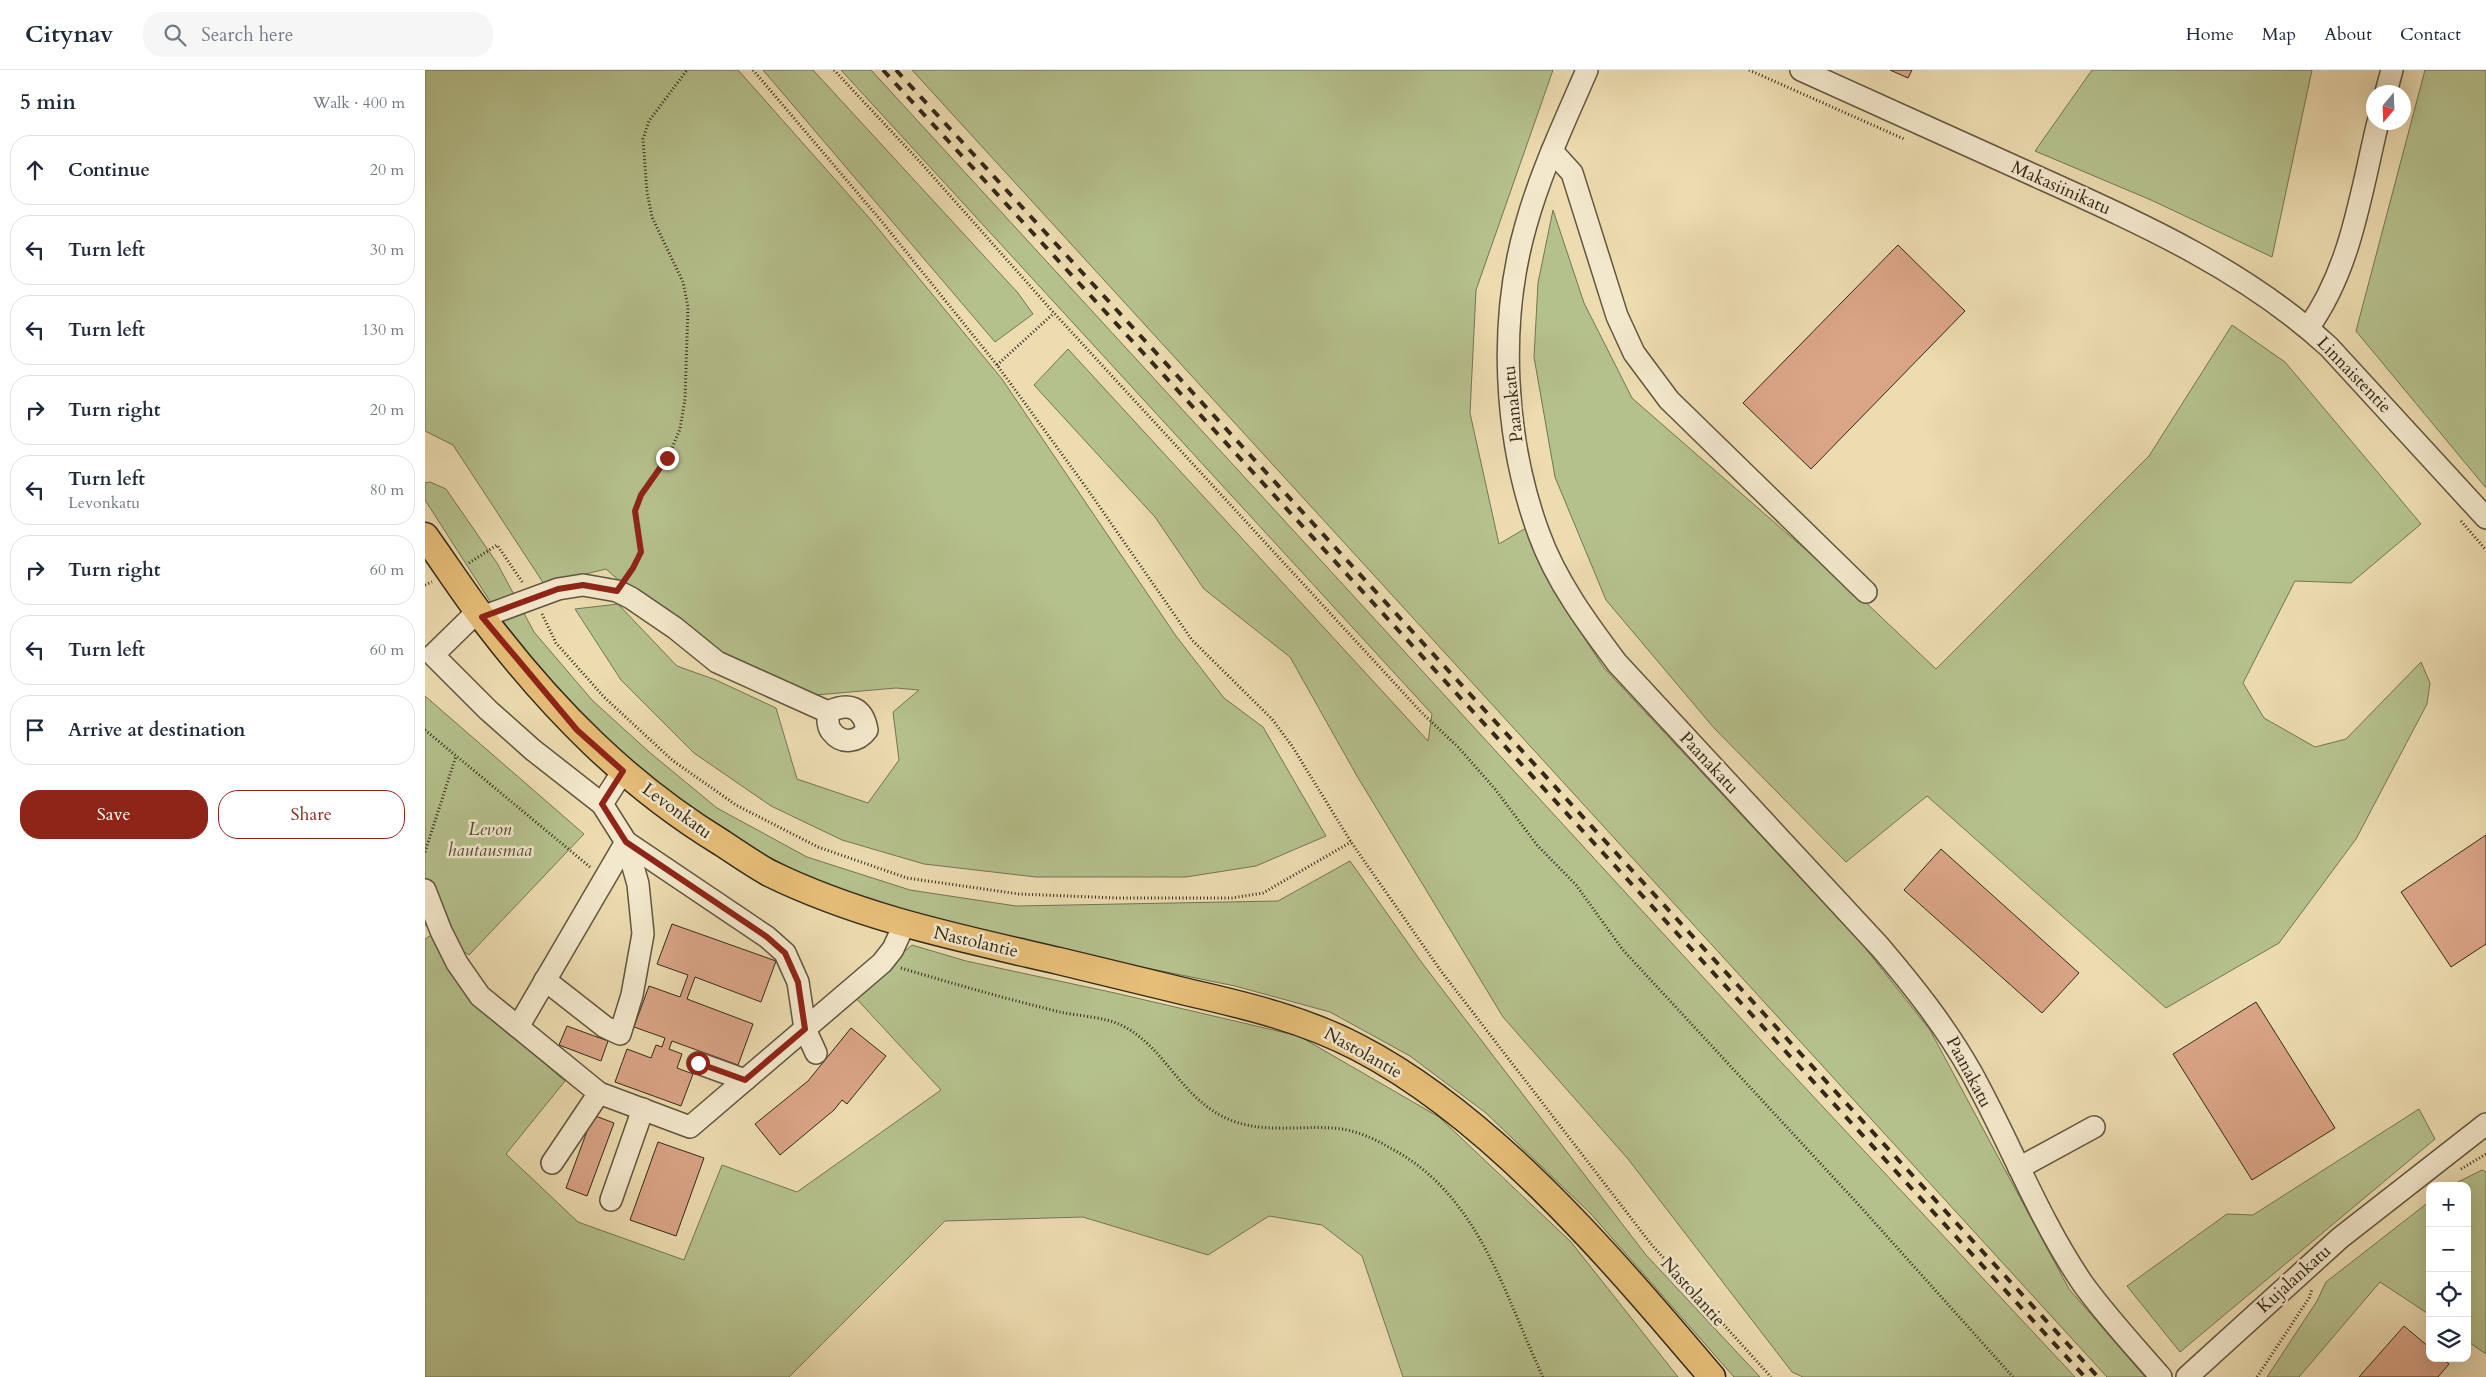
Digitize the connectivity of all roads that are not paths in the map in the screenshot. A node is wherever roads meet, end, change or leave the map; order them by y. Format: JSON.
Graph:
{"nodes":[{"id":1,"x":1587,"y":70,"type":"edge"},
{"id":2,"x":1801,"y":70,"type":"edge"},
{"id":3,"x":2392,"y":70,"type":"edge"},
{"id":4,"x":2388,"y":85,"type":"edge"},
{"id":5,"x":2377,"y":130,"type":"edge"},
{"id":6,"x":1552,"y":151,"type":"junction"},
{"id":7,"x":2308,"y":328,"type":"junction"},
{"id":8,"x":2486,"y":518,"type":"edge"},
{"id":9,"x":425,"y":536,"type":"edge"},
{"id":10,"x":1867,"y":592,"type":"dead end"},
{"id":11,"x":480,"y":614,"type":"junction"},
{"id":12,"x":428,"y":646,"type":"edge"},
{"id":13,"x":829,"y":712,"type":"dead end"},
{"id":14,"x":623,"y":771,"type":"junction"},
{"id":15,"x":602,"y":804,"type":"junction"},
{"id":16,"x":626,"y":842,"type":"junction"},
{"id":17,"x":425,"y":890,"type":"edge"},
{"id":18,"x":904,"y":925,"type":"junction"},
{"id":19,"x":545,"y":980,"type":"junction"},
{"id":20,"x":518,"y":1027,"type":"junction"},
{"id":21,"x":805,"y":1029,"type":"junction"},
{"id":22,"x":816,"y":1053,"type":"dead end"},
{"id":23,"x":698,"y":1063,"type":"dead end"},
{"id":24,"x":745,"y":1080,"type":"junction"},
{"id":25,"x":599,"y":1093,"type":"junction"},
{"id":26,"x":643,"y":1109,"type":"junction"},
{"id":27,"x":2486,"y":1124,"type":"edge"},
{"id":28,"x":2094,"y":1127,"type":"dead end"},
{"id":29,"x":2486,"y":1135,"type":"edge"},
{"id":30,"x":552,"y":1164,"type":"dead end"},
{"id":31,"x":2019,"y":1168,"type":"junction"},
{"id":32,"x":2406,"y":1187,"type":"junction"},
{"id":33,"x":611,"y":1200,"type":"dead end"},
{"id":34,"x":1712,"y":1377,"type":"edge"},
{"id":35,"x":2161,"y":1377,"type":"edge"},
{"id":36,"x":2187,"y":1377,"type":"edge"}],
"edges":[{"from":1,"to":6,"type":"street","name":"Paanakatu"},
{"from":2,"to":7,"type":"street","name":"Makasiinikatu"},
{"from":3,"to":4,"type":"street"},
{"from":5,"to":7,"type":"street","name":"Linnaistentie"},
{"from":6,"to":10,"type":"street"},
{"from":6,"to":31,"type":"street","name":"Paanakatu"},
{"from":7,"to":8,"type":"street","name":"Linnaistentie"},
{"from":9,"to":11,"type":"main road","name":"Levonkatu"},
{"from":11,"to":12,"type":"street"},
{"from":11,"to":13,"type":"street"},
{"from":11,"to":14,"type":"main road","name":"Levonkatu"},
{"from":12,"to":15,"type":"street"},
{"from":14,"to":15,"type":"street"},
{"from":14,"to":18,"type":"main road","name":"Levonkatu"},
{"from":15,"to":16,"type":"street"},
{"from":16,"to":19,"type":"street"},
{"from":16,"to":19,"type":"street"},
{"from":16,"to":21,"type":"street"},
{"from":17,"to":20,"type":"street"},
{"from":18,"to":21,"type":"street"},
{"from":18,"to":34,"type":"main road","name":"Nastolantie"},
{"from":19,"to":20,"type":"street"},
{"from":20,"to":25,"type":"street"},
{"from":21,"to":22,"type":"street"},
{"from":21,"to":24,"type":"street"},
{"from":23,"to":24,"type":"street"},
{"from":24,"to":26,"type":"street"},
{"from":25,"to":26,"type":"street"},
{"from":25,"to":30,"type":"street"},
{"from":26,"to":33,"type":"street"},
{"from":27,"to":32,"type":"street","name":"Kujalankatu"},
{"from":28,"to":31,"type":"street"},
{"from":29,"to":32,"type":"street","name":"Kujalankatu"},
{"from":31,"to":35,"type":"street","name":"Paanakatu"},
{"from":32,"to":36,"type":"street","name":"Kujalankatu"}]}
